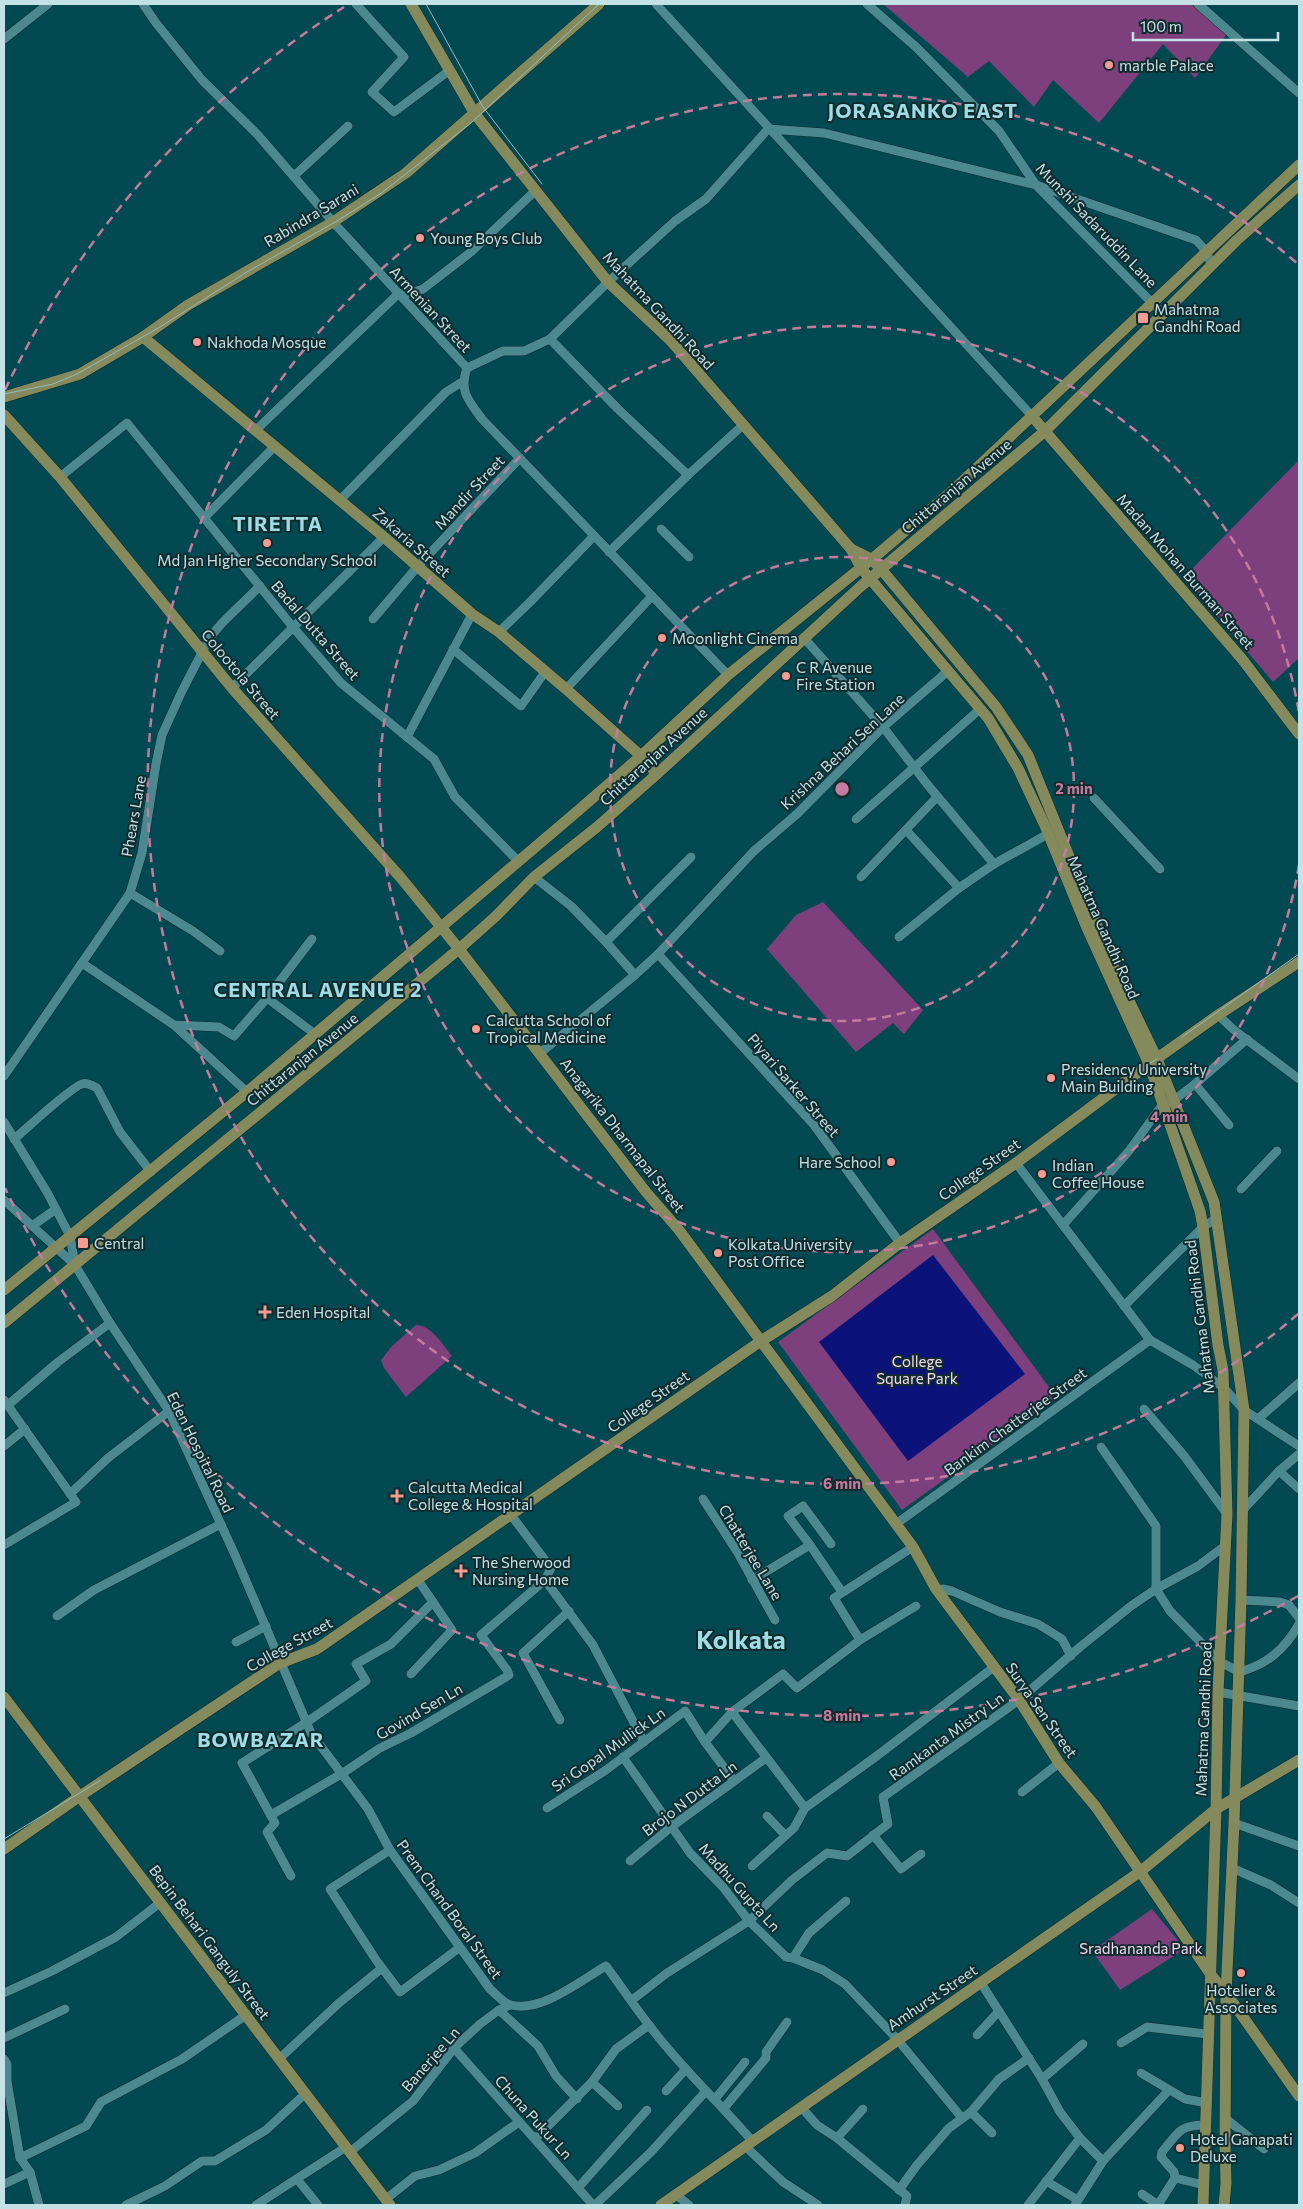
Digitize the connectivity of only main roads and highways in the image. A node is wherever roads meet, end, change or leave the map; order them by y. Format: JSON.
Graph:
{"nodes":[{"id":1,"x":411,"y":4,"type":"edge"},
{"id":2,"x":599,"y":4,"type":"edge"},
{"id":3,"x":475,"y":114,"type":"junction"},
{"id":4,"x":1299,"y":164,"type":"edge"},
{"id":5,"x":1299,"y":185,"type":"edge"},
{"id":6,"x":143,"y":337,"type":"junction"},
{"id":7,"x":4,"y":397,"type":"edge"},
{"id":8,"x":4,"y":415,"type":"edge"},
{"id":9,"x":1030,"y":415,"type":"junction"},
{"id":10,"x":1045,"y":431,"type":"junction"},
{"id":11,"x":851,"y":549,"type":"junction"},
{"id":12,"x":879,"y":553,"type":"junction"},
{"id":13,"x":861,"y":568,"type":"junction"},
{"id":14,"x":880,"y":569,"type":"junction"},
{"id":15,"x":870,"y":579,"type":"junction"},
{"id":16,"x":1299,"y":734,"type":"edge"},
{"id":17,"x":641,"y":756,"type":"junction"},
{"id":18,"x":657,"y":774,"type":"junction"},
{"id":19,"x":441,"y":928,"type":"junction"},
{"id":20,"x":458,"y":950,"type":"junction"},
{"id":21,"x":1299,"y":962,"type":"edge"},
{"id":22,"x":1153,"y":1062,"type":"junction"},
{"id":23,"x":4,"y":1290,"type":"edge"},
{"id":24,"x":4,"y":1322,"type":"edge"},
{"id":25,"x":761,"y":1341,"type":"junction"},
{"id":26,"x":4,"y":1697,"type":"edge"},
{"id":27,"x":1299,"y":1760,"type":"edge"},
{"id":28,"x":80,"y":1796,"type":"junction"},
{"id":29,"x":1235,"y":1798,"type":"junction"},
{"id":30,"x":1216,"y":1809,"type":"junction"},
{"id":31,"x":4,"y":1849,"type":"edge"},
{"id":32,"x":1141,"y":1872,"type":"junction"},
{"id":33,"x":1211,"y":1975,"type":"junction"},
{"id":34,"x":1226,"y":1993,"type":"junction"},
{"id":35,"x":1299,"y":2096,"type":"edge"},
{"id":36,"x":388,"y":2202,"type":"edge"},
{"id":37,"x":661,"y":2205,"type":"edge"},
{"id":38,"x":1203,"y":2205,"type":"edge"},
{"id":39,"x":1224,"y":2205,"type":"edge"}],
"edges":[{"from":1,"to":3,"type":"main road","name":"Mahatma Gandhi Road"},
{"from":2,"to":3,"type":"main road","name":"Rabindra Sarani"},
{"from":3,"to":6,"type":"main road","name":"Rabindra Sarani"},
{"from":3,"to":11,"type":"main road","name":"Mahatma Gandhi Road"},
{"from":4,"to":9,"type":"main road"},
{"from":5,"to":10,"type":"main road","name":"Chittaranjan Avenue"},
{"from":6,"to":7,"type":"main road","name":"Rabindra Sarani"},
{"from":6,"to":17,"type":"main road","name":"Zakaria Street"},
{"from":8,"to":19,"type":"main road","name":"Colootola Street"},
{"from":9,"to":10,"type":"main road","name":"Madan Mohan Burman Street"},
{"from":9,"to":12,"type":"main road"},
{"from":10,"to":14,"type":"main road","name":"Chittaranjan Avenue"},
{"from":10,"to":16,"type":"main road","name":"Madan Mohan Burman Street"},
{"from":11,"to":12,"type":"main road","name":"Mahatma Gandhi Road"},
{"from":11,"to":13,"type":"main road","name":"Mahatma Gandhi Road"},
{"from":12,"to":13,"type":"main road"},
{"from":12,"to":14,"type":"main road","name":"Mahatma Gandhi Road"},
{"from":13,"to":15,"type":"main road","name":"Mahatma Gandhi Road"},
{"from":13,"to":17,"type":"main road"},
{"from":14,"to":15,"type":"main road","name":"Chittaranjan Avenue"},
{"from":14,"to":22,"type":"main road","name":"Mahatma Gandhi Road"},
{"from":15,"to":18,"type":"main road","name":"Chittaranjan Avenue"},
{"from":15,"to":22,"type":"main road","name":"Mahatma Gandhi Road"},
{"from":17,"to":18,"type":"main road","name":"Zakaria Street"},
{"from":17,"to":19,"type":"main road"},
{"from":18,"to":20,"type":"main road","name":"Chittaranjan Avenue"},
{"from":19,"to":20,"type":"main road","name":"Colootola Street"},
{"from":19,"to":23,"type":"main road"},
{"from":20,"to":24,"type":"main road","name":"Chittaranjan Avenue"},
{"from":20,"to":25,"type":"main road","name":"Anagarika Dharmapal Street"},
{"from":21,"to":22,"type":"main road","name":"College Street"},
{"from":22,"to":25,"type":"main road","name":"College Street"},
{"from":22,"to":29,"type":"main road","name":"Mahatma Gandhi Road"},
{"from":22,"to":30,"type":"main road","name":"Mahatma Gandhi Road"},
{"from":25,"to":28,"type":"main road","name":"College Street"},
{"from":25,"to":32,"type":"main road","name":"Surya Sen Street"},
{"from":26,"to":28,"type":"main road","name":"Bepin Behari Ganguly Street"},
{"from":27,"to":29,"type":"main road","name":"Amhurst Street"},
{"from":28,"to":31,"type":"main road","name":"College Street"},
{"from":28,"to":36,"type":"main road","name":"Bepin Behari Ganguly Street"},
{"from":29,"to":30,"type":"main road","name":"Amhurst Street"},
{"from":29,"to":34,"type":"main road","name":"Mahatma Gandhi Road"},
{"from":30,"to":32,"type":"main road","name":"Amhurst Street"},
{"from":30,"to":33,"type":"main road","name":"Mahatma Gandhi Road"},
{"from":32,"to":33,"type":"main road","name":"Surya Sen Street"},
{"from":32,"to":37,"type":"main road","name":"Amhurst Street"},
{"from":33,"to":34,"type":"main road","name":"Surya Sen Street"},
{"from":33,"to":38,"type":"main road","name":"Mahatma Gandhi Road"},
{"from":34,"to":35,"type":"main road","name":"Surya Sen Street"},
{"from":34,"to":39,"type":"main road","name":"Mahatma Gandhi Road"}]}
